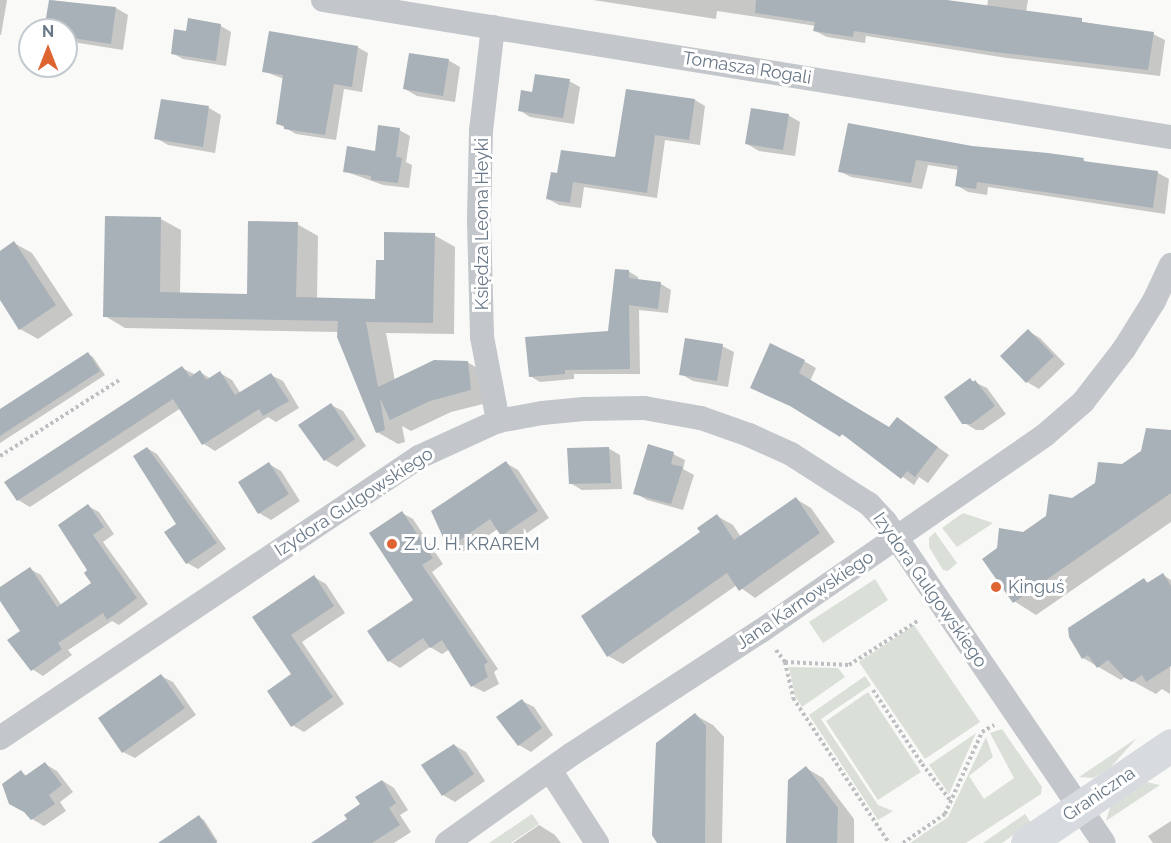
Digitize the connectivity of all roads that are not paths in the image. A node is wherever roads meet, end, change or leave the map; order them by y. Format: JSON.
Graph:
{"nodes":[{"id":1,"x":322,"y":0,"type":"edge"},
{"id":2,"x":493,"y":27,"type":"junction"},
{"id":3,"x":1171,"y":137,"type":"edge"},
{"id":4,"x":1171,"y":265,"type":"edge"},
{"id":5,"x":498,"y":421,"type":"junction"},
{"id":6,"x":894,"y":538,"type":"junction"},
{"id":7,"x":0,"y":738,"type":"edge"},
{"id":8,"x":1171,"y":745,"type":"edge"},
{"id":9,"x":550,"y":770,"type":"junction"},
{"id":10,"x":1080,"y":807,"type":"junction"},
{"id":11,"x":447,"y":843,"type":"edge"},
{"id":12,"x":597,"y":843,"type":"edge"},
{"id":13,"x":1028,"y":843,"type":"edge"},
{"id":14,"x":1104,"y":843,"type":"edge"}],
"edges":[{"from":1,"to":2,"type":"street","name":"Tomasza Rogali"},
{"from":2,"to":3,"type":"street","name":"Tomasza Rogali"},
{"from":2,"to":5,"type":"street","name":"Księdza Leona Heyki"},
{"from":4,"to":6,"type":"street","name":"Jana Karnowskiego"},
{"from":5,"to":6,"type":"street","name":"Izydora Gulgowskiego"},
{"from":5,"to":7,"type":"street","name":"Izydora Gulgowskiego"},
{"from":6,"to":9,"type":"street","name":"Jana Karnowskiego"},
{"from":6,"to":10,"type":"street","name":"Izydora Gulgowskiego"},
{"from":8,"to":10,"type":"street","name":"Graniczna"},
{"from":9,"to":11,"type":"street","name":"Jana Karnowskiego"},
{"from":9,"to":12,"type":"street"},
{"from":10,"to":13,"type":"street","name":"Graniczna"},
{"from":10,"to":14,"type":"street","name":"Izydora Gulgowskiego"}]}
